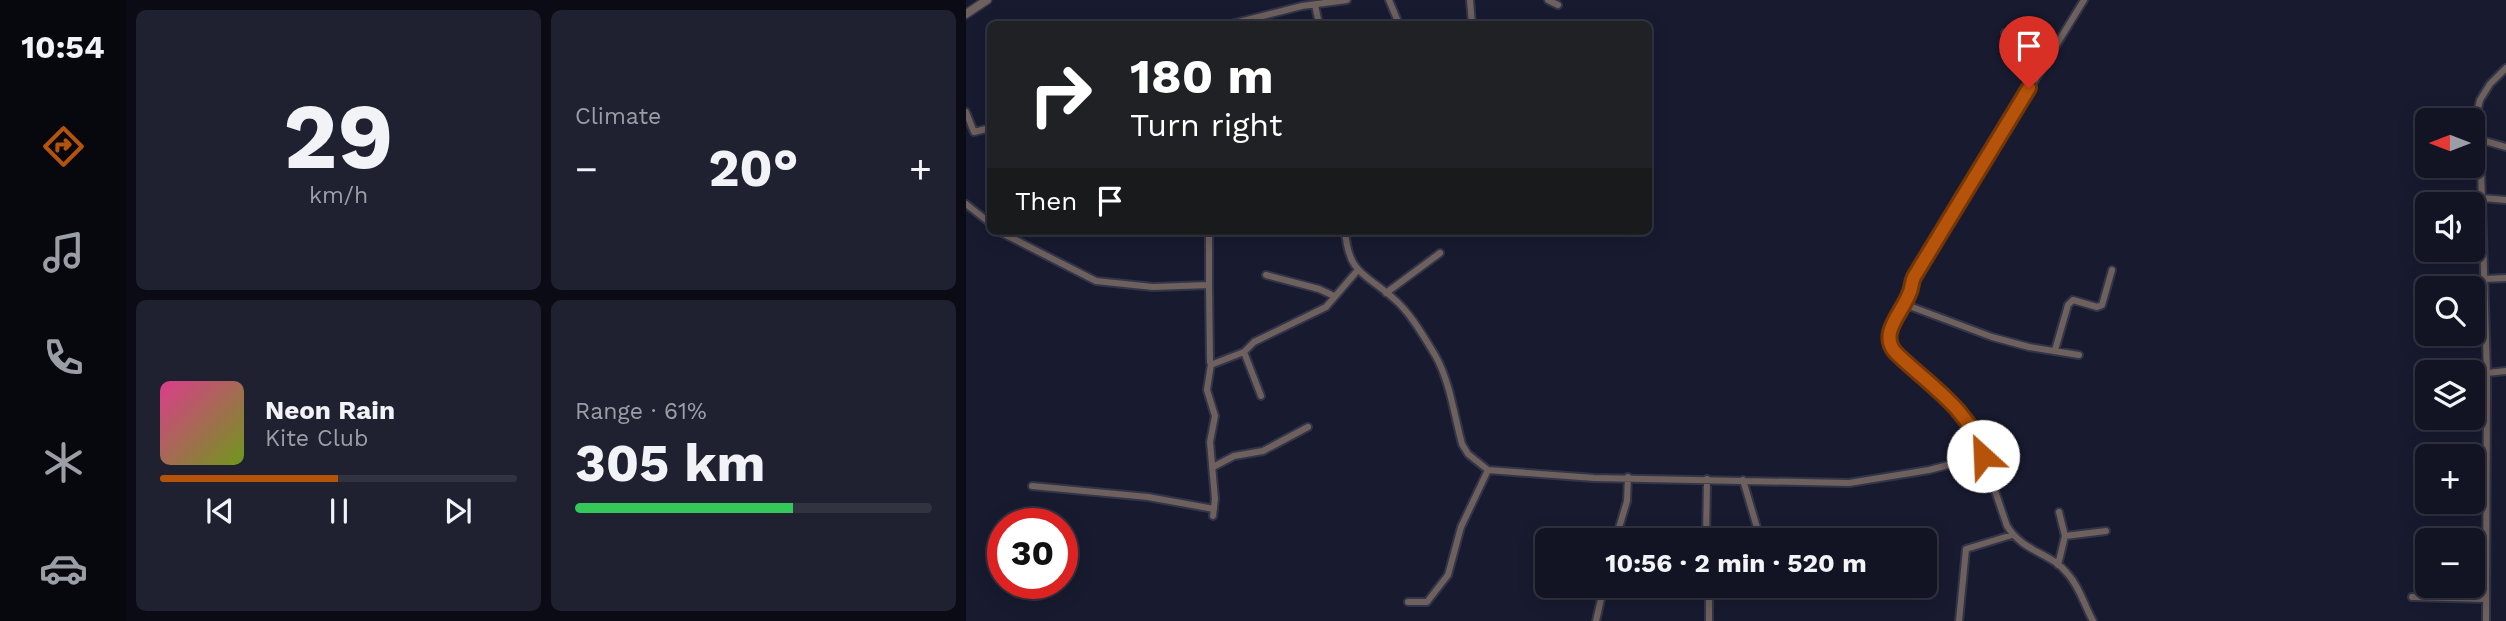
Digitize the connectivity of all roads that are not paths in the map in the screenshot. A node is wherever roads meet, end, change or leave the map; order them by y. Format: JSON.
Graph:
{"nodes":[{"id":1,"x":988,"y":0,"type":"edge"},
{"id":2,"x":1347,"y":0,"type":"edge"},
{"id":3,"x":1389,"y":0,"type":"edge"},
{"id":4,"x":1470,"y":0,"type":"edge"},
{"id":5,"x":1548,"y":0,"type":"edge"},
{"id":6,"x":2084,"y":0,"type":"edge"},
{"id":7,"x":1315,"y":5,"type":"junction"},
{"id":8,"x":1558,"y":5,"type":"dead end"},
{"id":9,"x":966,"y":14,"type":"edge"},
{"id":10,"x":1243,"y":21,"type":"edge"},
{"id":11,"x":1318,"y":21,"type":"edge"},
{"id":12,"x":1398,"y":21,"type":"edge"},
{"id":13,"x":1472,"y":21,"type":"edge"},
{"id":14,"x":2005,"y":33,"type":"dead end"},
{"id":15,"x":2053,"y":50,"type":"junction"},
{"id":16,"x":2506,"y":68,"type":"edge"},
{"id":17,"x":2478,"y":108,"type":"edge"},
{"id":18,"x":966,"y":112,"type":"edge"},
{"id":19,"x":987,"y":129,"type":"edge"},
{"id":20,"x":974,"y":132,"type":"junction"},
{"id":21,"x":966,"y":137,"type":"edge"},
{"id":22,"x":2485,"y":141,"type":"edge"},
{"id":23,"x":2506,"y":147,"type":"edge"},
{"id":24,"x":2485,"y":198,"type":"edge"},
{"id":25,"x":2506,"y":200,"type":"edge"},
{"id":26,"x":966,"y":204,"type":"edge"},
{"id":27,"x":987,"y":217,"type":"edge"},
{"id":28,"x":1006,"y":235,"type":"edge"},
{"id":29,"x":1209,"y":235,"type":"edge"},
{"id":30,"x":1346,"y":235,"type":"edge"},
{"id":31,"x":1440,"y":253,"type":"dead end"},
{"id":32,"x":2112,"y":270,"type":"dead end"},
{"id":33,"x":1357,"y":271,"type":"junction"},
{"id":34,"x":1266,"y":275,"type":"dead end"},
{"id":35,"x":2506,"y":278,"type":"edge"},
{"id":36,"x":2485,"y":279,"type":"edge"},
{"id":37,"x":1209,"y":285,"type":"junction"},
{"id":38,"x":1386,"y":293,"type":"junction"},
{"id":39,"x":1334,"y":296,"type":"junction"},
{"id":40,"x":1904,"y":304,"type":"junction"},
{"id":41,"x":2485,"y":310,"type":"edge"},
{"id":42,"x":2055,"y":350,"type":"junction"},
{"id":43,"x":1244,"y":352,"type":"junction"},
{"id":44,"x":2079,"y":355,"type":"dead end"},
{"id":45,"x":1211,"y":364,"type":"junction"},
{"id":46,"x":2506,"y":371,"type":"edge"},
{"id":47,"x":2487,"y":373,"type":"junction"},
{"id":48,"x":1261,"y":396,"type":"dead end"},
{"id":49,"x":1308,"y":427,"type":"dead end"},
{"id":50,"x":1983,"y":456,"type":"junction"},
{"id":51,"x":1213,"y":467,"type":"junction"},
{"id":52,"x":1488,"y":470,"type":"junction"},
{"id":53,"x":1628,"y":477,"type":"junction"},
{"id":54,"x":1707,"y":479,"type":"junction"},
{"id":55,"x":1743,"y":480,"type":"junction"},
{"id":56,"x":1032,"y":485,"type":"dead end"},
{"id":57,"x":2059,"y":512,"type":"dead end"},
{"id":58,"x":1619,"y":528,"type":"edge"},
{"id":59,"x":1706,"y":528,"type":"edge"},
{"id":60,"x":1757,"y":528,"type":"edge"},
{"id":61,"x":2106,"y":531,"type":"dead end"},
{"id":62,"x":2012,"y":535,"type":"junction"},
{"id":63,"x":2065,"y":536,"type":"junction"},
{"id":64,"x":2058,"y":565,"type":"junction"},
{"id":65,"x":2412,"y":597,"type":"dead end"},
{"id":66,"x":1601,"y":598,"type":"edge"},
{"id":67,"x":1709,"y":598,"type":"edge"},
{"id":68,"x":2486,"y":599,"type":"junction"},
{"id":69,"x":1408,"y":603,"type":"dead end"},
{"id":70,"x":1596,"y":621,"type":"edge"},
{"id":71,"x":1709,"y":621,"type":"edge"},
{"id":72,"x":1959,"y":621,"type":"edge"},
{"id":73,"x":2093,"y":621,"type":"edge"},
{"id":74,"x":2486,"y":621,"type":"edge"}],
"edges":[{"from":1,"to":9,"type":"street"},
{"from":2,"to":7,"type":"street"},
{"from":3,"to":12,"type":"street"},
{"from":4,"to":13,"type":"street"},
{"from":5,"to":8,"type":"street"},
{"from":6,"to":15,"type":"street"},
{"from":7,"to":10,"type":"street"},
{"from":7,"to":11,"type":"street"},
{"from":14,"to":15,"type":"street"},
{"from":15,"to":40,"type":"street"},
{"from":16,"to":17,"type":"street"},
{"from":18,"to":20,"type":"street"},
{"from":19,"to":20,"type":"street"},
{"from":20,"to":21,"type":"street"},
{"from":22,"to":23,"type":"street"},
{"from":24,"to":25,"type":"street"},
{"from":26,"to":27,"type":"street"},
{"from":28,"to":37,"type":"street"},
{"from":29,"to":37,"type":"street"},
{"from":30,"to":33,"type":"street"},
{"from":31,"to":38,"type":"street"},
{"from":32,"to":42,"type":"street"},
{"from":33,"to":38,"type":"street"},
{"from":33,"to":39,"type":"street"},
{"from":34,"to":39,"type":"street"},
{"from":35,"to":36,"type":"street"},
{"from":37,"to":45,"type":"street"},
{"from":38,"to":52,"type":"street"},
{"from":39,"to":43,"type":"street"},
{"from":40,"to":42,"type":"street"},
{"from":40,"to":50,"type":"street"},
{"from":41,"to":47,"type":"street"},
{"from":42,"to":44,"type":"street"},
{"from":43,"to":45,"type":"street"},
{"from":43,"to":48,"type":"street"},
{"from":45,"to":51,"type":"street"},
{"from":46,"to":47,"type":"street"},
{"from":47,"to":68,"type":"street"},
{"from":49,"to":51,"type":"street"},
{"from":50,"to":55,"type":"street"},
{"from":50,"to":62,"type":"street"},
{"from":51,"to":56,"type":"street"},
{"from":52,"to":53,"type":"street"},
{"from":52,"to":69,"type":"street"},
{"from":53,"to":54,"type":"street"},
{"from":53,"to":58,"type":"street"},
{"from":54,"to":55,"type":"street"},
{"from":54,"to":59,"type":"street"},
{"from":55,"to":60,"type":"street"},
{"from":57,"to":63,"type":"street"},
{"from":61,"to":63,"type":"street"},
{"from":62,"to":64,"type":"street"},
{"from":62,"to":72,"type":"street"},
{"from":63,"to":64,"type":"street"},
{"from":64,"to":73,"type":"street"},
{"from":65,"to":68,"type":"street"},
{"from":66,"to":70,"type":"street"},
{"from":67,"to":71,"type":"street"},
{"from":68,"to":74,"type":"street"}]}
